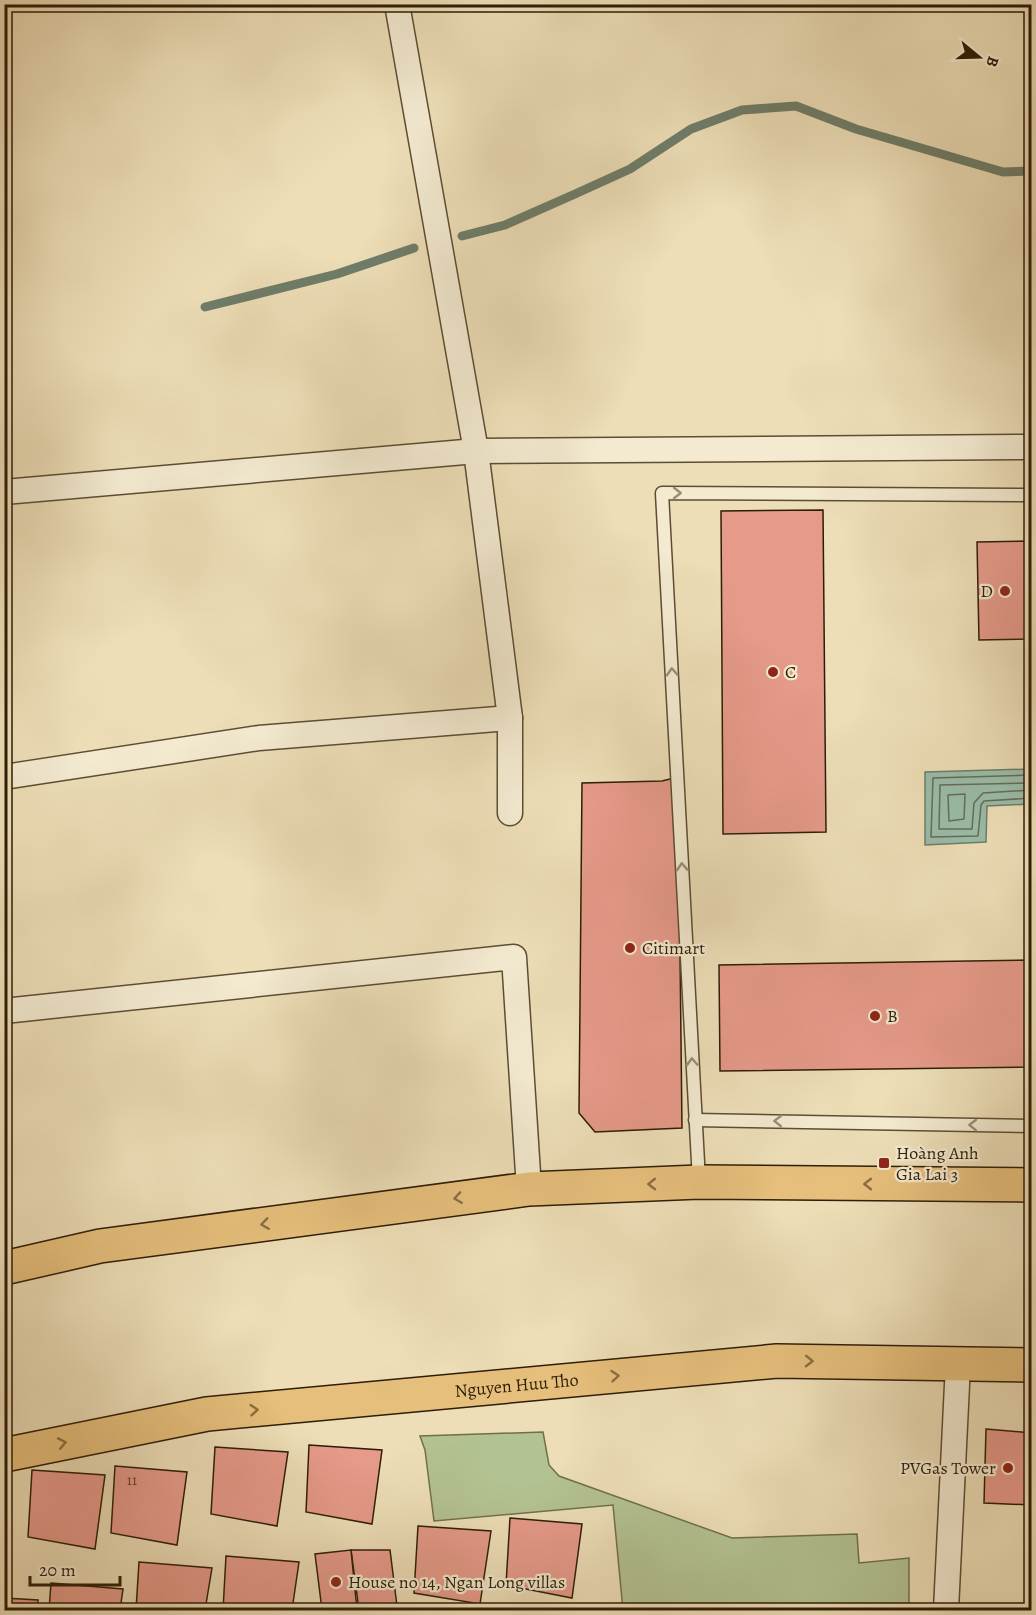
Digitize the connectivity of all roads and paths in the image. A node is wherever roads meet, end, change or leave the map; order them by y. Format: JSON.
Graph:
{"nodes":[{"id":1,"x":397,"y":4,"type":"edge"},
{"id":2,"x":1032,"y":447,"type":"edge"},
{"id":3,"x":476,"y":451,"type":"junction"},
{"id":4,"x":4,"y":492,"type":"edge"},
{"id":5,"x":1032,"y":495,"type":"edge"},
{"id":6,"x":510,"y":718,"type":"junction"},
{"id":7,"x":4,"y":777,"type":"edge"},
{"id":8,"x":510,"y":813,"type":"dead end"},
{"id":9,"x":4,"y":1011,"type":"edge"},
{"id":10,"x":695,"y":1120,"type":"junction"},
{"id":11,"x":1032,"y":1126,"type":"edge"},
{"id":12,"x":699,"y":1182,"type":"junction"},
{"id":13,"x":1032,"y":1185,"type":"edge"},
{"id":14,"x":529,"y":1189,"type":"junction"},
{"id":15,"x":4,"y":1268,"type":"edge"},
{"id":16,"x":958,"y":1364,"type":"junction"},
{"id":17,"x":1032,"y":1365,"type":"edge"},
{"id":18,"x":4,"y":1455,"type":"edge"},
{"id":19,"x":946,"y":1611,"type":"edge"}],
"edges":[{"from":1,"to":3,"type":"street"},
{"from":2,"to":3,"type":"street"},
{"from":3,"to":4,"type":"street"},
{"from":3,"to":6,"type":"street"},
{"from":10,"to":5,"type":"lane","one_way":true},
{"from":6,"to":7,"type":"street"},
{"from":6,"to":8,"type":"street"},
{"from":9,"to":14,"type":"street"},
{"from":11,"to":10,"type":"lane","one_way":true},
{"from":10,"to":12,"type":"lane"},
{"from":13,"to":12,"type":"main road","one_way":true},
{"from":12,"to":14,"type":"main road","one_way":true},
{"from":14,"to":15,"type":"main road","one_way":true},
{"from":16,"to":17,"type":"main road","name":"Nguyen Huu Tho"},
{"from":18,"to":16,"type":"main road","name":"Nguyen Huu Tho","one_way":true},
{"from":16,"to":19,"type":"street"}]}
